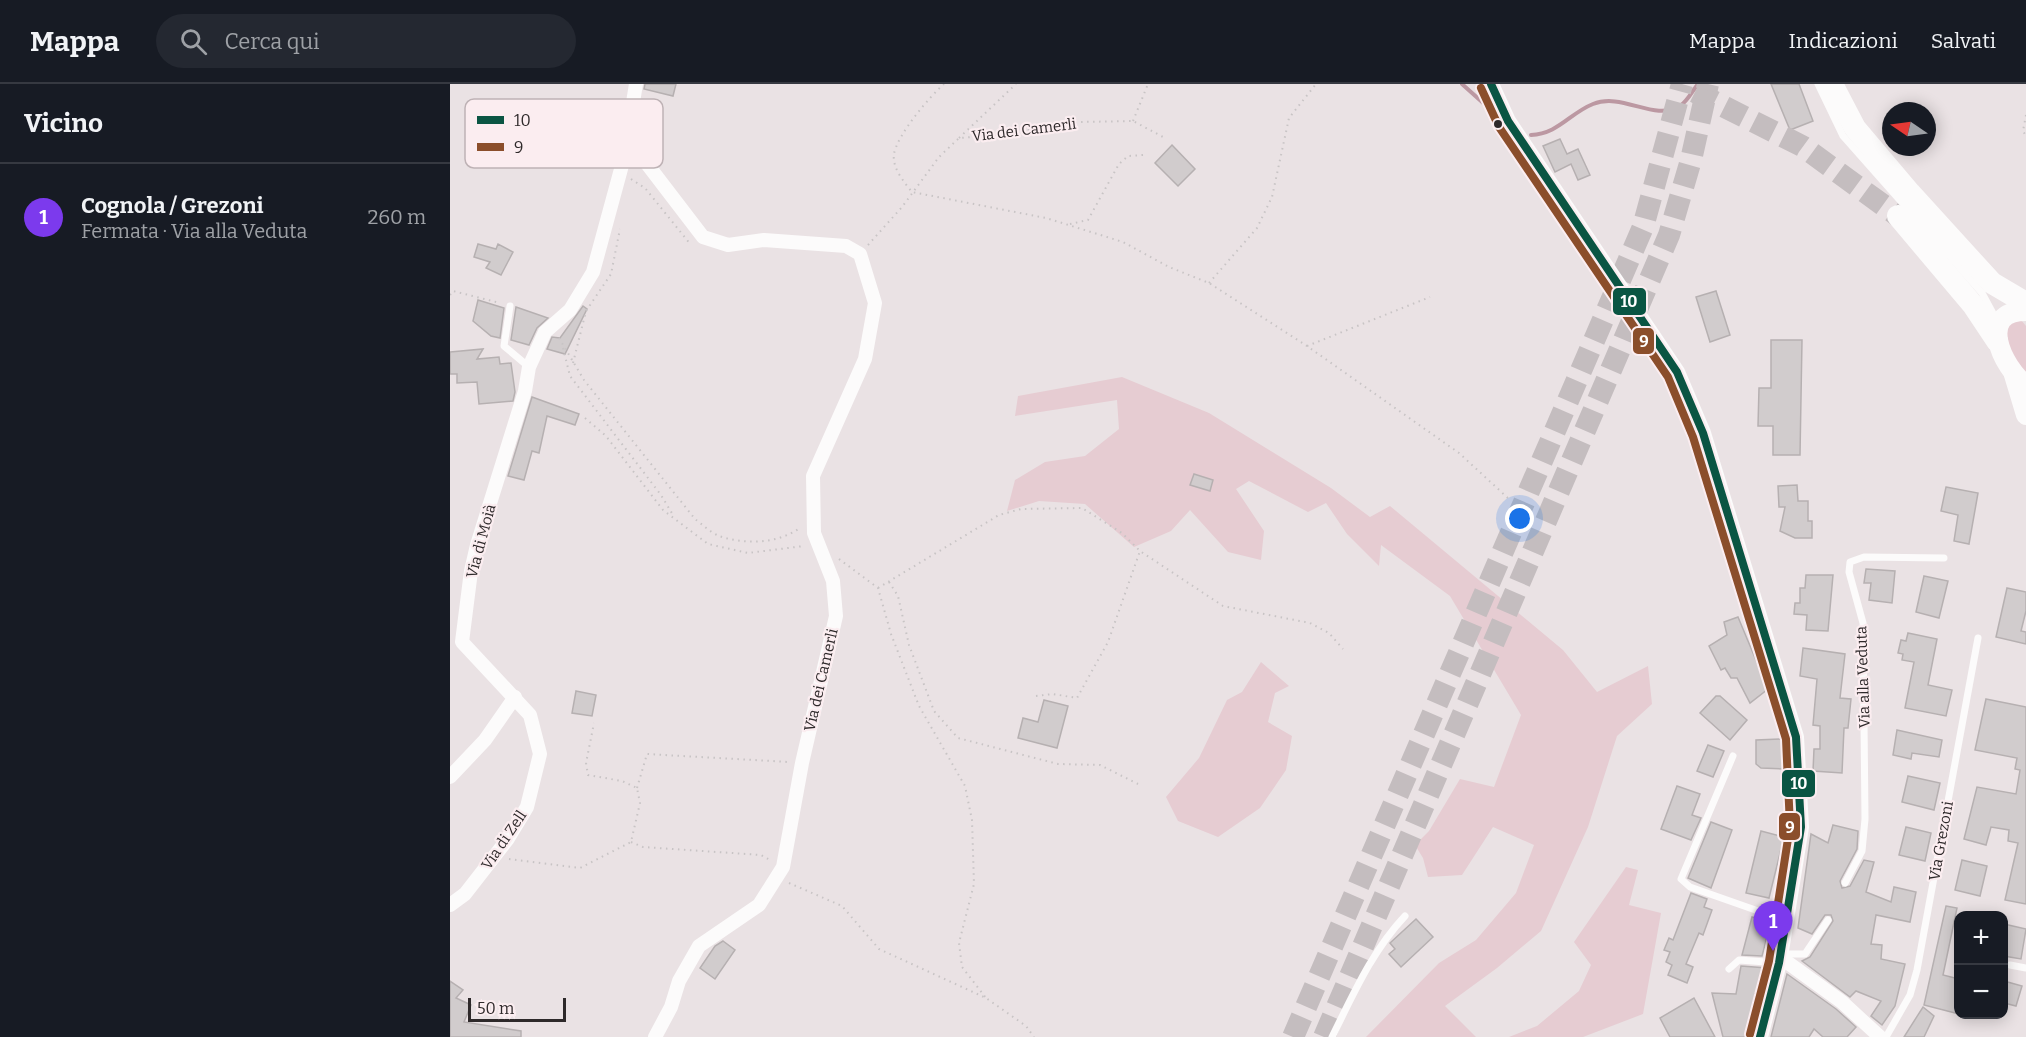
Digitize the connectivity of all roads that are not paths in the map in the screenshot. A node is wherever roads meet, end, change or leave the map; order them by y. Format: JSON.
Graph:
{"nodes":[{"id":1,"x":636,"y":84,"type":"edge"},
{"id":2,"x":1491,"y":84,"type":"edge"},
{"id":3,"x":1818,"y":84,"type":"edge"},
{"id":4,"x":1832,"y":84,"type":"edge"},
{"id":5,"x":634,"y":99,"type":"edge"},
{"id":6,"x":621,"y":168,"type":"edge"},
{"id":7,"x":650,"y":168,"type":"edge"},
{"id":8,"x":1898,"y":216,"type":"tunnel mouth"},
{"id":9,"x":2026,"y":303,"type":"edge"},
{"id":10,"x":510,"y":306,"type":"road end"},
{"id":11,"x":2026,"y":311,"type":"edge"},
{"id":12,"x":1999,"y":333,"type":"junction"},
{"id":13,"x":529,"y":367,"type":"junction"},
{"id":14,"x":2020,"y":380,"type":"edge"},
{"id":15,"x":2026,"y":415,"type":"edge"},
{"id":16,"x":1944,"y":558,"type":"dead end"},
{"id":17,"x":1978,"y":638,"type":"dead end"},
{"id":18,"x":515,"y":697,"type":"junction"},
{"id":19,"x":1733,"y":756,"type":"dead end"},
{"id":20,"x":450,"y":777,"type":"edge"},
{"id":21,"x":1845,"y":883,"type":"dead end"},
{"id":22,"x":450,"y":905,"type":"edge"},
{"id":23,"x":1405,"y":916,"type":"dead end"},
{"id":24,"x":1828,"y":920,"type":"dead end"},
{"id":25,"x":1786,"y":921,"type":"junction"},
{"id":26,"x":1780,"y":960,"type":"junction"},
{"id":27,"x":2010,"y":965,"type":"dead end"},
{"id":28,"x":2026,"y":968,"type":"edge"},
{"id":29,"x":1730,"y":969,"type":"dead end"},
{"id":30,"x":655,"y":1037,"type":"edge"},
{"id":31,"x":1332,"y":1037,"type":"edge"},
{"id":32,"x":1760,"y":1037,"type":"edge"},
{"id":33,"x":1880,"y":1037,"type":"edge"},
{"id":34,"x":1886,"y":1037,"type":"edge"}],
"edges":[{"from":1,"to":5,"type":"street","name":"Via di Moià"},
{"from":2,"to":25,"type":"street"},
{"from":3,"to":12,"type":"lane"},
{"from":4,"to":9,"type":"highway"},
{"from":6,"to":13,"type":"street","name":"Via di Moià"},
{"from":7,"to":30,"type":"street","name":"Via dei Camerli"},
{"from":8,"to":12,"type":"highway"},
{"from":10,"to":13,"type":"lane"},
{"from":11,"to":12,"type":"main road"},
{"from":12,"to":14,"type":"main road"},
{"from":13,"to":18,"type":"street","name":"Via di Moià"},
{"from":14,"to":15,"type":"main road"},
{"from":16,"to":21,"type":"lane","name":"Via alla Veduta"},
{"from":17,"to":34,"type":"lane","name":"Via Grezoni"},
{"from":18,"to":20,"type":"street"},
{"from":18,"to":22,"type":"street","name":"Via di Zell"},
{"from":19,"to":25,"type":"lane"},
{"from":23,"to":31,"type":"lane"},
{"from":24,"to":26,"type":"lane"},
{"from":25,"to":26,"type":"street"},
{"from":26,"to":29,"type":"lane"},
{"from":26,"to":32,"type":"street"},
{"from":26,"to":33,"type":"street"},
{"from":27,"to":28,"type":"lane"}]}
